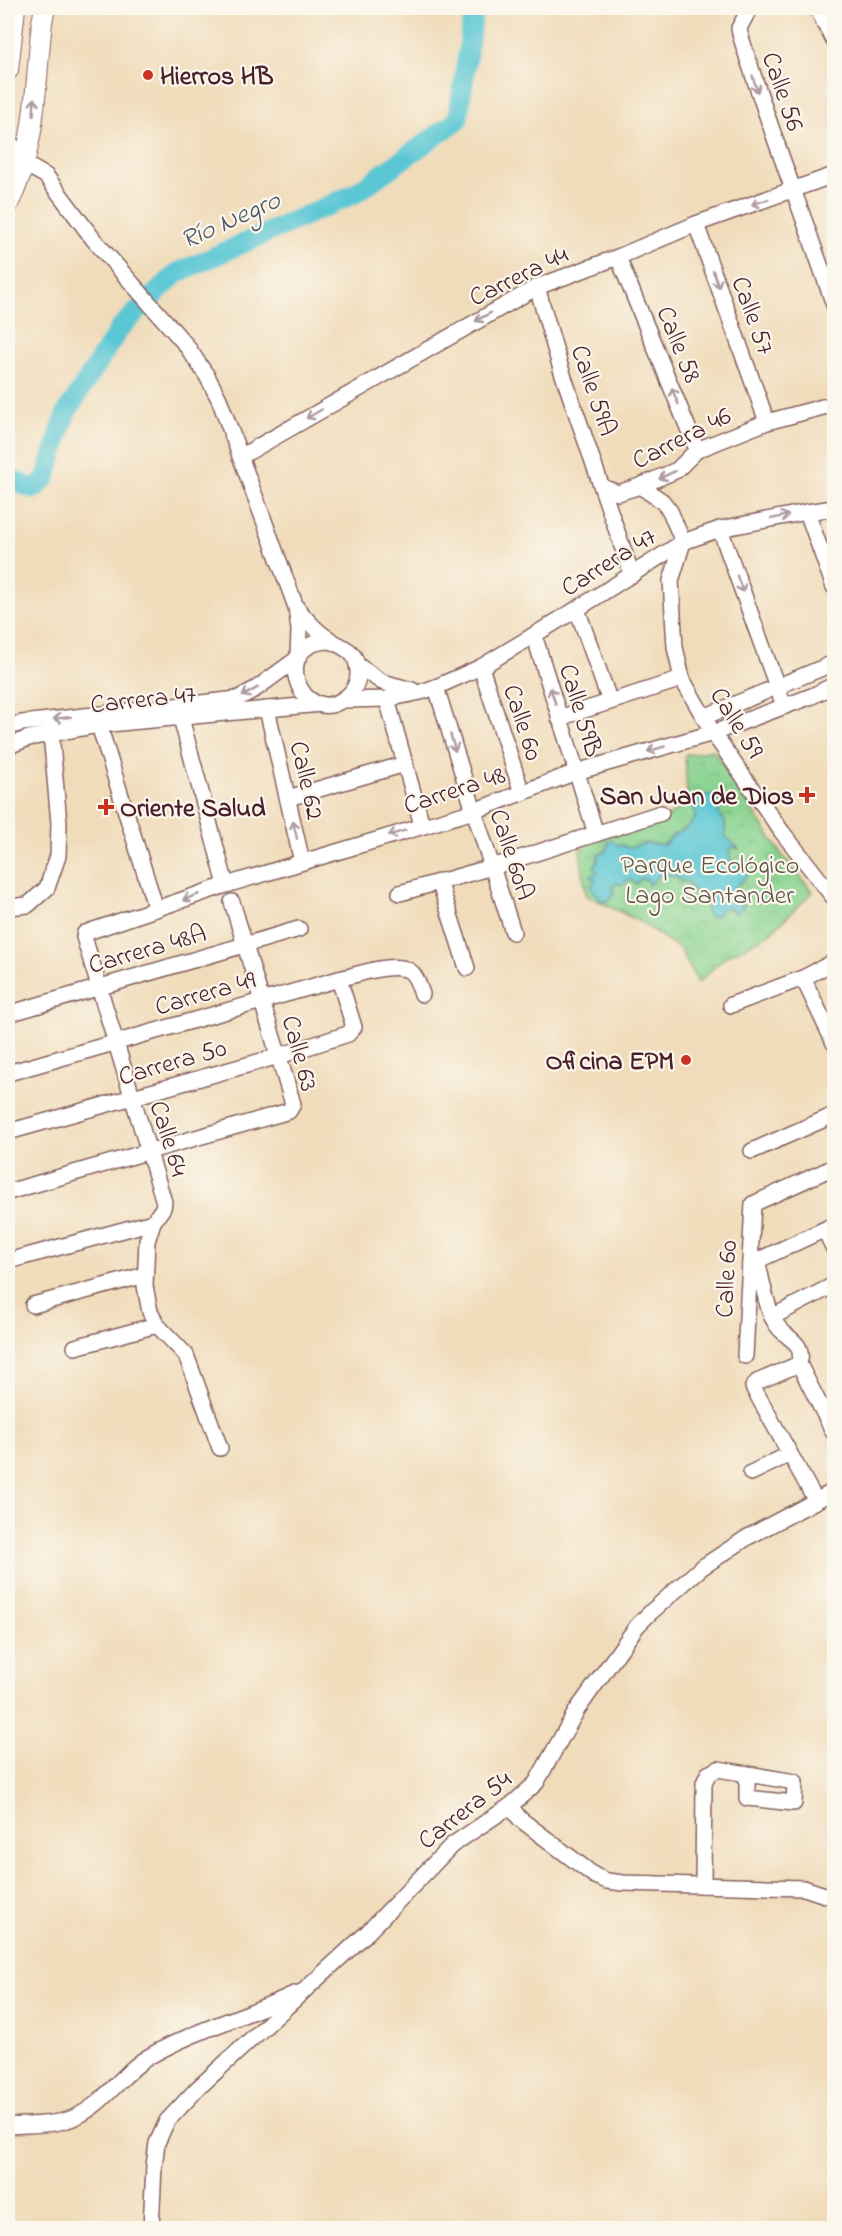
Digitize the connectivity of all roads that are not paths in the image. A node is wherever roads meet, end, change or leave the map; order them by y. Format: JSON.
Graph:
{"nodes":[{"id":1,"x":15,"y":8,"type":"edge"},
{"id":2,"x":45,"y":8,"type":"edge"},
{"id":3,"x":750,"y":8,"type":"edge"},
{"id":4,"x":817,"y":8,"type":"edge"},
{"id":5,"x":834,"y":41,"type":"edge"},
{"id":6,"x":8,"y":70,"type":"edge"},
{"id":7,"x":8,"y":144,"type":"edge"},
{"id":8,"x":16,"y":166,"type":"edge"},
{"id":9,"x":834,"y":175,"type":"edge"},
{"id":10,"x":795,"y":191,"type":"junction"},
{"id":11,"x":8,"y":204,"type":"edge"},
{"id":12,"x":696,"y":224,"type":"junction"},
{"id":13,"x":618,"y":257,"type":"junction"},
{"id":14,"x":537,"y":287,"type":"junction"},
{"id":15,"x":834,"y":305,"type":"edge"},
{"id":16,"x":834,"y":404,"type":"edge"},
{"id":17,"x":767,"y":422,"type":"junction"},
{"id":18,"x":697,"y":450,"type":"junction"},
{"id":19,"x":240,"y":457,"type":"junction"},
{"id":20,"x":640,"y":486,"type":"junction"},
{"id":21,"x":602,"y":487,"type":"junction"},
{"id":22,"x":618,"y":493,"type":"junction"},
{"id":23,"x":609,"y":507,"type":"junction"},
{"id":24,"x":834,"y":508,"type":"edge"},
{"id":25,"x":807,"y":512,"type":"junction"},
{"id":26,"x":720,"y":529,"type":"junction"},
{"id":27,"x":682,"y":542,"type":"junction"},
{"id":28,"x":647,"y":566,"type":"junction"},
{"id":29,"x":632,"y":575,"type":"junction"},
{"id":30,"x":671,"y":581,"type":"junction"},
{"id":31,"x":834,"y":587,"type":"edge"},
{"id":32,"x":296,"y":607,"type":"junction"},
{"id":33,"x":577,"y":609,"type":"junction"},
{"id":34,"x":534,"y":635,"type":"junction"},
{"id":35,"x":331,"y":641,"type":"junction"},
{"id":36,"x":298,"y":658,"type":"junction"},
{"id":37,"x":834,"y":663,"type":"edge"},
{"id":38,"x":357,"y":665,"type":"junction"},
{"id":39,"x":481,"y":667,"type":"junction"},
{"id":40,"x":682,"y":679,"type":"junction"},
{"id":41,"x":834,"y":685,"type":"edge"},
{"id":42,"x":436,"y":687,"type":"junction"},
{"id":43,"x":777,"y":687,"type":"junction"},
{"id":44,"x":421,"y":692,"type":"junction"},
{"id":45,"x":387,"y":699,"type":"junction"},
{"id":46,"x":343,"y":700,"type":"junction"},
{"id":47,"x":610,"y":702,"type":"junction"},
{"id":48,"x":321,"y":704,"type":"junction"},
{"id":49,"x":784,"y":706,"type":"junction"},
{"id":50,"x":267,"y":709,"type":"junction"},
{"id":51,"x":704,"y":717,"type":"junction"},
{"id":52,"x":181,"y":718,"type":"junction"},
{"id":53,"x":559,"y":718,"type":"junction"},
{"id":54,"x":99,"y":725,"type":"junction"},
{"id":55,"x":8,"y":727,"type":"edge"},
{"id":56,"x":51,"y":733,"type":"junction"},
{"id":57,"x":713,"y":733,"type":"junction"},
{"id":58,"x":8,"y":746,"type":"edge"},
{"id":59,"x":405,"y":764,"type":"junction"},
{"id":60,"x":576,"y":772,"type":"junction"},
{"id":61,"x":522,"y":793,"type":"junction"},
{"id":62,"x":288,"y":798,"type":"junction"},
{"id":63,"x":474,"y":812,"type":"junction"},
{"id":64,"x":661,"y":813,"type":"dead end"},
{"id":65,"x":422,"y":825,"type":"junction"},
{"id":66,"x":596,"y":834,"type":"junction"},
{"id":67,"x":302,"y":862,"type":"junction"},
{"id":68,"x":492,"y":867,"type":"junction"},
{"id":69,"x":439,"y":881,"type":"junction"},
{"id":70,"x":226,"y":885,"type":"junction"},
{"id":71,"x":400,"y":893,"type":"dead end"},
{"id":72,"x":834,"y":898,"type":"edge"},
{"id":73,"x":232,"y":902,"type":"dead end"},
{"id":74,"x":8,"y":907,"type":"edge"},
{"id":75,"x":156,"y":909,"type":"junction"},
{"id":76,"x":299,"y":929,"type":"dead end"},
{"id":77,"x":513,"y":932,"type":"dead end"},
{"id":78,"x":85,"y":933,"type":"joint"},
{"id":79,"x":245,"y":945,"type":"junction"},
{"id":80,"x":834,"y":962,"type":"edge"},
{"id":81,"x":467,"y":968,"type":"dead end"},
{"id":82,"x":803,"y":978,"type":"junction"},
{"id":83,"x":339,"y":980,"type":"junction"},
{"id":84,"x":98,"y":986,"type":"junction"},
{"id":85,"x":422,"y":994,"type":"dead end"},
{"id":86,"x":262,"y":1001,"type":"junction"},
{"id":87,"x":731,"y":1005,"type":"dead end"},
{"id":88,"x":8,"y":1014,"type":"edge"},
{"id":89,"x":116,"y":1042,"type":"junction"},
{"id":90,"x":834,"y":1043,"type":"edge"},
{"id":91,"x":279,"y":1056,"type":"junction"},
{"id":92,"x":8,"y":1073,"type":"edge"},
{"id":93,"x":132,"y":1097,"type":"junction"},
{"id":94,"x":834,"y":1115,"type":"edge"},
{"id":95,"x":8,"y":1132,"type":"edge"},
{"id":96,"x":752,"y":1151,"type":"dead end"},
{"id":97,"x":149,"y":1152,"type":"junction"},
{"id":98,"x":834,"y":1167,"type":"edge"},
{"id":99,"x":8,"y":1192,"type":"edge"},
{"id":100,"x":153,"y":1222,"type":"junction"},
{"id":101,"x":830,"y":1228,"type":"edge"},
{"id":102,"x":834,"y":1249,"type":"edge"},
{"id":103,"x":8,"y":1261,"type":"edge"},
{"id":104,"x":754,"y":1262,"type":"junction"},
{"id":105,"x":145,"y":1275,"type":"junction"},
{"id":106,"x":834,"y":1285,"type":"edge"},
{"id":107,"x":33,"y":1305,"type":"dead end"},
{"id":108,"x":772,"y":1317,"type":"junction"},
{"id":109,"x":157,"y":1325,"type":"junction"},
{"id":110,"x":75,"y":1347,"type":"dead end"},
{"id":111,"x":745,"y":1356,"type":"dead end"},
{"id":112,"x":799,"y":1364,"type":"junction"},
{"id":113,"x":834,"y":1433,"type":"edge"},
{"id":114,"x":220,"y":1448,"type":"dead end"},
{"id":115,"x":790,"y":1454,"type":"junction"},
{"id":116,"x":751,"y":1473,"type":"dead end"},
{"id":117,"x":834,"y":1491,"type":"edge"},
{"id":118,"x":816,"y":1501,"type":"junction"},
{"id":119,"x":747,"y":1774,"type":"dead end"},
{"id":120,"x":510,"y":1806,"type":"junction"},
{"id":121,"x":703,"y":1885,"type":"junction"},
{"id":122,"x":834,"y":1898,"type":"edge"},
{"id":123,"x":307,"y":1987,"type":"junction"},
{"id":124,"x":8,"y":2126,"type":"edge"},
{"id":125,"x":151,"y":2229,"type":"edge"}],
"edges":[{"from":1,"to":6,"type":"main road"},
{"from":8,"to":2,"type":"main road","one_way":true},
{"from":3,"to":10,"type":"street","name":"Calle 56","one_way":true},
{"from":4,"to":5,"type":"street"},
{"from":7,"to":8,"type":"main road"},
{"from":8,"to":11,"type":"main road"},
{"from":8,"to":19,"type":"street"},
{"from":9,"to":10,"type":"street","name":"Carrera 44"},
{"from":10,"to":12,"type":"street","name":"Carrera 44","one_way":true},
{"from":10,"to":15,"type":"street","name":"Calle 56"},
{"from":12,"to":13,"type":"street","name":"Carrera 44"},
{"from":12,"to":17,"type":"street","name":"Calle 57","one_way":true},
{"from":13,"to":14,"type":"street","name":"Carrera 44"},
{"from":18,"to":13,"type":"street","name":"Calle 58","one_way":true},
{"from":14,"to":19,"type":"street","name":"Carrera 44","one_way":true},
{"from":14,"to":21,"type":"street","name":"Calle 59A"},
{"from":16,"to":17,"type":"street","name":"Carrera 46"},
{"from":17,"to":18,"type":"street","name":"Carrera 46"},
{"from":18,"to":20,"type":"street","name":"Carrera 46","one_way":true},
{"from":19,"to":32,"type":"street"},
{"from":20,"to":22,"type":"street","name":"Carrera 46"},
{"from":20,"to":27,"type":"street"},
{"from":21,"to":22,"type":"street","name":"Carrera 46"},
{"from":21,"to":23,"type":"street","name":"Calle 59A"},
{"from":22,"to":23,"type":"street","name":"Carrera 46"},
{"from":23,"to":29,"type":"street","name":"Calle 59A"},
{"from":24,"to":25,"type":"street","name":"Carrera 47"},
{"from":26,"to":25,"type":"street","name":"Carrera 47","one_way":true},
{"from":25,"to":31,"type":"street"},
{"from":26,"to":27,"type":"street","name":"Carrera 47"},
{"from":26,"to":43,"type":"street","one_way":true},
{"from":27,"to":28,"type":"street","name":"Carrera 47"},
{"from":27,"to":30,"type":"street","name":"Calle 59"},
{"from":28,"to":29,"type":"street","name":"Carrera 47"},
{"from":28,"to":30,"type":"street"},
{"from":29,"to":33,"type":"street","name":"Carrera 47"},
{"from":30,"to":40,"type":"street","name":"Calle 59"},
{"from":32,"to":35,"type":"street"},
{"from":32,"to":36,"type":"street"},
{"from":33,"to":34,"type":"street","name":"Carrera 47"},
{"from":33,"to":47,"type":"street"},
{"from":34,"to":39,"type":"street","name":"Carrera 47"},
{"from":53,"to":34,"type":"street","name":"Calle 59B","one_way":true},
{"from":35,"to":36,"type":"street"},
{"from":35,"to":38,"type":"street"},
{"from":36,"to":48,"type":"street"},
{"from":36,"to":55,"type":"street","name":"Carrera 47","one_way":true},
{"from":37,"to":43,"type":"street"},
{"from":38,"to":44,"type":"street"},
{"from":38,"to":46,"type":"street"},
{"from":39,"to":42,"type":"street","name":"Carrera 47"},
{"from":39,"to":61,"type":"street","name":"Calle 60"},
{"from":40,"to":47,"type":"street"},
{"from":40,"to":51,"type":"street","name":"Calle 59"},
{"from":41,"to":49,"type":"street","name":"Carrera 48"},
{"from":42,"to":44,"type":"street","name":"Carrera 47"},
{"from":42,"to":63,"type":"street","name":"Calle 60A","one_way":true},
{"from":43,"to":49,"type":"street"},
{"from":43,"to":51,"type":"street"},
{"from":44,"to":45,"type":"street","name":"Carrera 47"},
{"from":45,"to":46,"type":"street","name":"Carrera 47"},
{"from":45,"to":59,"type":"street"},
{"from":46,"to":48,"type":"street"},
{"from":47,"to":53,"type":"street"},
{"from":48,"to":50,"type":"street","name":"Carrera 47"},
{"from":49,"to":57,"type":"street","name":"Carrera 48"},
{"from":50,"to":52,"type":"street","name":"Carrera 47"},
{"from":50,"to":62,"type":"street","name":"Calle 62"},
{"from":51,"to":57,"type":"street","name":"Calle 59"},
{"from":52,"to":54,"type":"street","name":"Carrera 47"},
{"from":52,"to":70,"type":"street"},
{"from":53,"to":60,"type":"street","name":"Calle 59B"},
{"from":54,"to":56,"type":"street","name":"Carrera 47"},
{"from":54,"to":75,"type":"street"},
{"from":56,"to":58,"type":"street","name":"Carrera 47"},
{"from":56,"to":74,"type":"street"},
{"from":57,"to":60,"type":"street","name":"Carrera 48","one_way":true},
{"from":57,"to":72,"type":"street","name":"Calle 59"},
{"from":59,"to":62,"type":"street"},
{"from":59,"to":65,"type":"street"},
{"from":60,"to":61,"type":"street","name":"Carrera 48"},
{"from":60,"to":66,"type":"street","name":"Calle 59B"},
{"from":61,"to":63,"type":"street","name":"Carrera 48"},
{"from":67,"to":62,"type":"street","name":"Calle 62","one_way":true},
{"from":63,"to":65,"type":"street","name":"Carrera 48"},
{"from":63,"to":68,"type":"street","name":"Calle 60A"},
{"from":64,"to":66,"type":"street"},
{"from":65,"to":67,"type":"street","name":"Carrera 48","one_way":true},
{"from":66,"to":68,"type":"street"},
{"from":67,"to":70,"type":"street","name":"Carrera 48"},
{"from":68,"to":69,"type":"street"},
{"from":68,"to":77,"type":"street","name":"Calle 60A"},
{"from":69,"to":71,"type":"street"},
{"from":69,"to":81,"type":"street"},
{"from":70,"to":75,"type":"street","name":"Carrera 48","one_way":true},
{"from":73,"to":79,"type":"street","name":"Calle 63"},
{"from":75,"to":78,"type":"street","name":"Carrera 48"},
{"from":76,"to":79,"type":"street","name":"Carrera 48A"},
{"from":78,"to":84,"type":"street","name":"Calle 64"},
{"from":79,"to":84,"type":"street","name":"Carrera 48A"},
{"from":79,"to":86,"type":"street","name":"Calle 63"},
{"from":80,"to":82,"type":"street"},
{"from":82,"to":87,"type":"street"},
{"from":82,"to":90,"type":"street"},
{"from":83,"to":85,"type":"street","name":"Carrera 49"},
{"from":83,"to":86,"type":"street","name":"Carrera 49"},
{"from":83,"to":91,"type":"street","name":"Carrera 50"},
{"from":84,"to":88,"type":"street","name":"Carrera 48A"},
{"from":84,"to":89,"type":"street","name":"Calle 64"},
{"from":86,"to":89,"type":"street","name":"Carrera 49"},
{"from":86,"to":91,"type":"street","name":"Calle 63"},
{"from":89,"to":92,"type":"street","name":"Carrera 49"},
{"from":89,"to":93,"type":"street","name":"Calle 64"},
{"from":91,"to":93,"type":"street","name":"Carrera 50"},
{"from":91,"to":97,"type":"street","name":"Calle 63"},
{"from":93,"to":95,"type":"street","name":"Carrera 50"},
{"from":93,"to":97,"type":"street","name":"Calle 64"},
{"from":94,"to":96,"type":"street"},
{"from":97,"to":99,"type":"street"},
{"from":97,"to":100,"type":"street","name":"Calle 64"},
{"from":98,"to":104,"type":"street","name":"Calle 60"},
{"from":100,"to":103,"type":"street"},
{"from":100,"to":105,"type":"street","name":"Calle 64"},
{"from":101,"to":102,"type":"street"},
{"from":101,"to":104,"type":"street"},
{"from":104,"to":108,"type":"street"},
{"from":104,"to":111,"type":"street","name":"Calle 60"},
{"from":105,"to":107,"type":"street"},
{"from":105,"to":109,"type":"street","name":"Calle 64"},
{"from":106,"to":108,"type":"street"},
{"from":108,"to":112,"type":"street"},
{"from":109,"to":110,"type":"street"},
{"from":109,"to":114,"type":"street","name":"Calle 64"},
{"from":112,"to":113,"type":"street"},
{"from":112,"to":115,"type":"street"},
{"from":115,"to":116,"type":"street"},
{"from":115,"to":118,"type":"street"},
{"from":117,"to":118,"type":"street","name":"Carrera 54"},
{"from":118,"to":120,"type":"street","name":"Carrera 54"},
{"from":119,"to":121,"type":"street"},
{"from":120,"to":121,"type":"street"},
{"from":120,"to":123,"type":"street","name":"Carrera 54"},
{"from":121,"to":122,"type":"street"},
{"from":123,"to":124,"type":"street"},
{"from":123,"to":125,"type":"street","name":"Carrera 54"}]}
